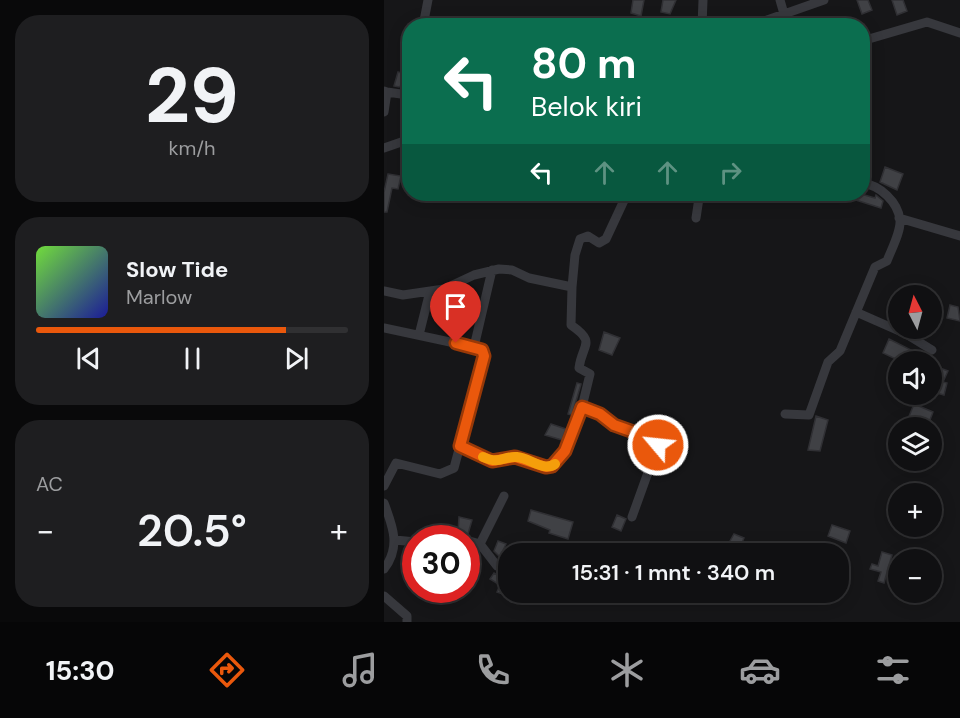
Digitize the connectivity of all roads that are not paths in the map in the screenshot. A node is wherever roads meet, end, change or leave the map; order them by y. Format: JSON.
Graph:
{"nodes":[{"id":1,"x":428,"y":0,"type":"edge"},
{"id":2,"x":703,"y":0,"type":"edge"},
{"id":3,"x":780,"y":0,"type":"edge"},
{"id":4,"x":824,"y":0,"type":"edge"},
{"id":5,"x":425,"y":18,"type":"edge"},
{"id":6,"x":702,"y":18,"type":"edge"},
{"id":7,"x":782,"y":18,"type":"edge"},
{"id":8,"x":784,"y":18,"type":"edge"},
{"id":9,"x":960,"y":33,"type":"edge"},
{"id":10,"x":870,"y":39,"type":"edge"},
{"id":11,"x":385,"y":92,"type":"edge"},
{"id":12,"x":402,"y":93,"type":"edge"},
{"id":13,"x":384,"y":112,"type":"edge"},
{"id":14,"x":402,"y":142,"type":"edge"},
{"id":15,"x":384,"y":148,"type":"edge"},
{"id":16,"x":870,"y":186,"type":"edge"},
{"id":17,"x":624,"y":201,"type":"edge"},
{"id":18,"x":699,"y":201,"type":"edge"},
{"id":19,"x":696,"y":218,"type":"dead end"},
{"id":20,"x":899,"y":218,"type":"junction"},
{"id":21,"x":960,"y":236,"type":"edge"},
{"id":22,"x":492,"y":270,"type":"junction"},
{"id":23,"x":572,"y":287,"type":"junction"},
{"id":24,"x":384,"y":291,"type":"edge"},
{"id":25,"x":430,"y":291,"type":"junction"},
{"id":26,"x":856,"y":312,"type":"junction"},
{"id":27,"x":384,"y":328,"type":"edge"},
{"id":28,"x":419,"y":335,"type":"junction"},
{"id":29,"x":474,"y":347,"type":"junction"},
{"id":30,"x":932,"y":350,"type":"dead end"},
{"id":31,"x":582,"y":407,"type":"junction"},
{"id":32,"x":785,"y":414,"type":"dead end"},
{"id":33,"x":460,"y":446,"type":"junction"},
{"id":34,"x":384,"y":486,"type":"edge"},
{"id":35,"x":504,"y":496,"type":"dead end"},
{"id":36,"x":384,"y":503,"type":"edge"},
{"id":37,"x":632,"y":517,"type":"dead end"},
{"id":38,"x":395,"y":540,"type":"junction"},
{"id":39,"x":402,"y":541,"type":"edge"},
{"id":40,"x":480,"y":544,"type":"joint"},
{"id":41,"x":496,"y":567,"type":"dead end"},
{"id":42,"x":384,"y":569,"type":"edge"},
{"id":43,"x":384,"y":596,"type":"edge"},
{"id":44,"x":407,"y":622,"type":"edge"}],
"edges":[{"from":1,"to":5,"type":"street"},
{"from":2,"to":6,"type":"street"},
{"from":3,"to":7,"type":"street"},
{"from":4,"to":8,"type":"street"},
{"from":9,"to":10,"type":"street"},
{"from":11,"to":12,"type":"street"},
{"from":11,"to":13,"type":"street"},
{"from":14,"to":15,"type":"street"},
{"from":16,"to":20,"type":"street"},
{"from":17,"to":23,"type":"street"},
{"from":18,"to":19,"type":"street"},
{"from":20,"to":21,"type":"street"},
{"from":20,"to":26,"type":"street"},
{"from":22,"to":23,"type":"street"},
{"from":22,"to":25,"type":"street"},
{"from":22,"to":29,"type":"street"},
{"from":23,"to":31,"type":"street"},
{"from":24,"to":25,"type":"street"},
{"from":25,"to":28,"type":"street"},
{"from":26,"to":30,"type":"street"},
{"from":26,"to":32,"type":"street"},
{"from":27,"to":28,"type":"street"},
{"from":28,"to":29,"type":"street"},
{"from":29,"to":33,"type":"street"},
{"from":31,"to":33,"type":"street"},
{"from":31,"to":37,"type":"street"},
{"from":33,"to":34,"type":"street"},
{"from":35,"to":40,"type":"street"},
{"from":36,"to":38,"type":"street"},
{"from":38,"to":39,"type":"street"},
{"from":38,"to":42,"type":"street"},
{"from":40,"to":41,"type":"street"},
{"from":43,"to":44,"type":"street"}]}
